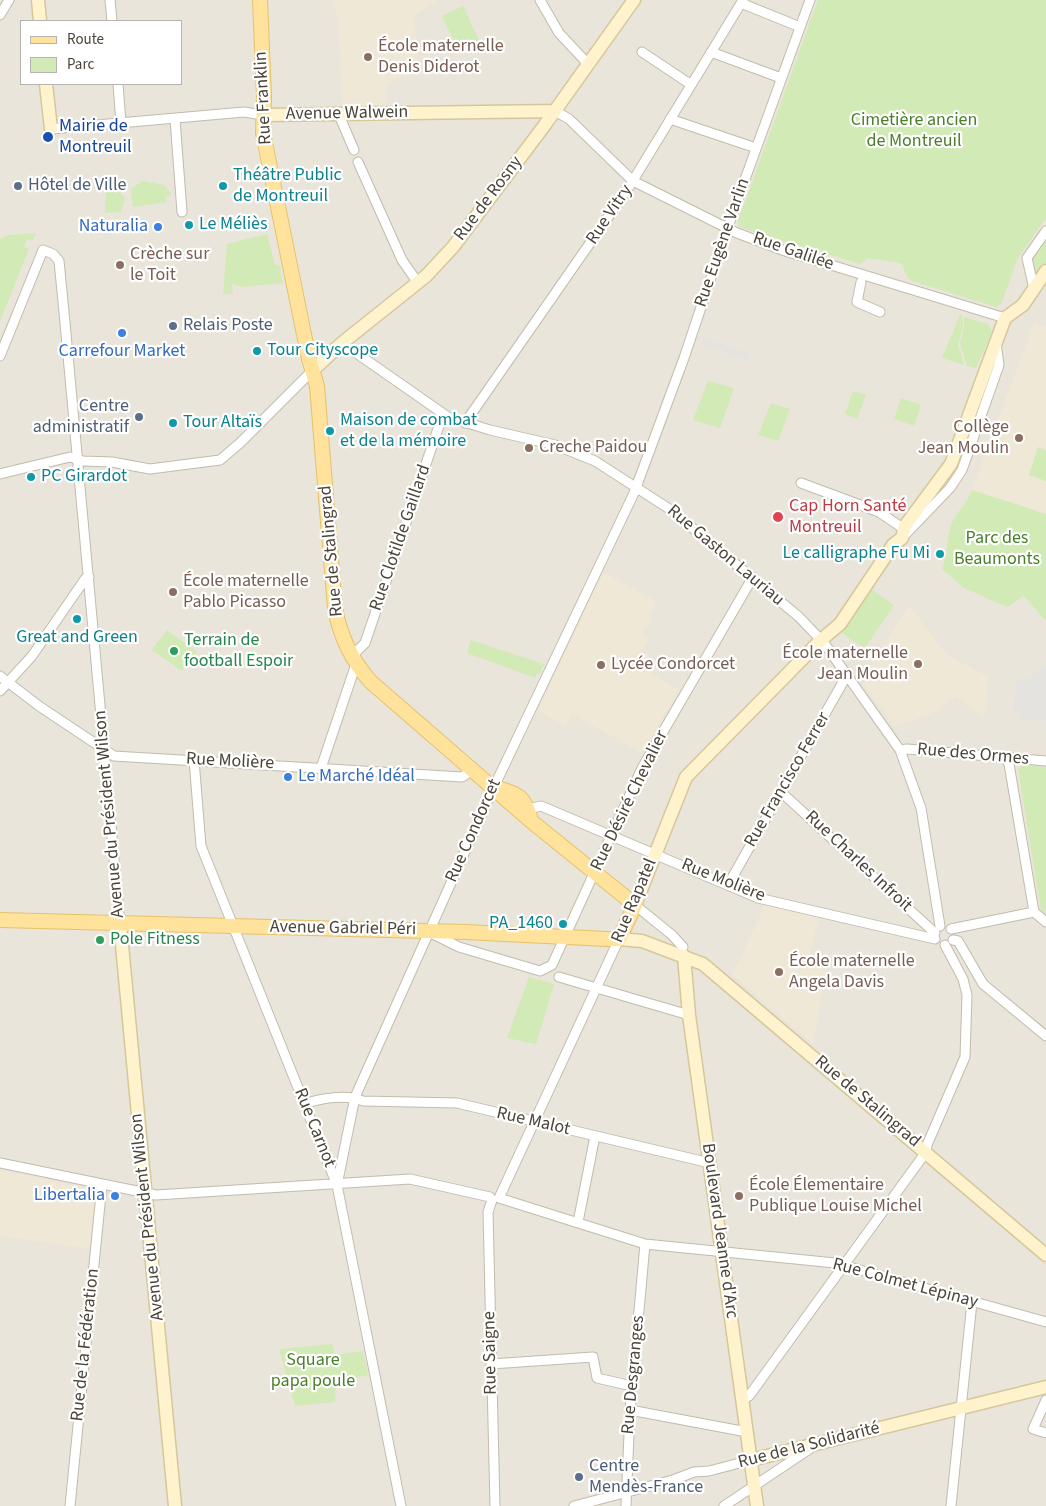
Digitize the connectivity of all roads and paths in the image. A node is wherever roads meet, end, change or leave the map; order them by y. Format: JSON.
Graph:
{"nodes":[{"id":1,"x":9,"y":0,"type":"edge"},
{"id":2,"x":38,"y":0,"type":"edge"},
{"id":3,"x":110,"y":0,"type":"edge"},
{"id":4,"x":260,"y":0,"type":"edge"},
{"id":5,"x":540,"y":0,"type":"edge"},
{"id":6,"x":634,"y":0,"type":"edge"},
{"id":7,"x":810,"y":0,"type":"edge"},
{"id":8,"x":742,"y":1,"type":"edge"},
{"id":9,"x":0,"y":15,"type":"edge"},
{"id":10,"x":40,"y":20,"type":"edge"},
{"id":11,"x":112,"y":20,"type":"edge"},
{"id":12,"x":800,"y":27,"type":"junction"},
{"id":13,"x":642,"y":52,"type":"dead end"},
{"id":14,"x":711,"y":52,"type":"junction"},
{"id":15,"x":588,"y":64,"type":"junction"},
{"id":16,"x":781,"y":78,"type":"junction"},
{"id":17,"x":690,"y":84,"type":"junction"},
{"id":18,"x":46,"y":85,"type":"edge"},
{"id":19,"x":118,"y":85,"type":"edge"},
{"id":20,"x":555,"y":111,"type":"junction"},
{"id":21,"x":263,"y":115,"type":"junction"},
{"id":22,"x":339,"y":115,"type":"junction"},
{"id":23,"x":175,"y":118,"type":"junction"},
{"id":24,"x":670,"y":119,"type":"junction"},
{"id":25,"x":121,"y":123,"type":"junction"},
{"id":26,"x":51,"y":128,"type":"joint"},
{"id":27,"x":756,"y":148,"type":"junction"},
{"id":28,"x":354,"y":150,"type":"dead end"},
{"id":29,"x":358,"y":162,"type":"dead end"},
{"id":30,"x":633,"y":181,"type":"junction"},
{"id":31,"x":182,"y":212,"type":"dead end"},
{"id":32,"x":728,"y":228,"type":"junction"},
{"id":33,"x":1046,"y":231,"type":"edge"},
{"id":34,"x":1046,"y":271,"type":"edge"},
{"id":35,"x":861,"y":282,"type":"dead end"},
{"id":36,"x":418,"y":283,"type":"junction"},
{"id":37,"x":1034,"y":288,"type":"junction"},
{"id":38,"x":880,"y":312,"type":"dead end"},
{"id":39,"x":1005,"y":318,"type":"junction"},
{"id":40,"x":342,"y":344,"type":"junction"},
{"id":41,"x":0,"y":356,"type":"edge"},
{"id":42,"x":313,"y":370,"type":"junction"},
{"id":43,"x":443,"y":414,"type":"junction"},
{"id":44,"x":464,"y":423,"type":"junction"},
{"id":45,"x":78,"y":458,"type":"junction"},
{"id":46,"x":0,"y":474,"type":"edge"},
{"id":47,"x":801,"y":483,"type":"dead end"},
{"id":48,"x":636,"y":486,"type":"junction"},
{"id":49,"x":903,"y":534,"type":"junction"},
{"id":50,"x":753,"y":577,"type":"junction"},
{"id":51,"x":89,"y":578,"type":"junction"},
{"id":52,"x":821,"y":640,"type":"junction"},
{"id":53,"x":354,"y":661,"type":"junction"},
{"id":54,"x":847,"y":675,"type":"junction"},
{"id":55,"x":0,"y":676,"type":"edge"},
{"id":56,"x":7,"y":683,"type":"junction"},
{"id":57,"x":0,"y":691,"type":"edge"},
{"id":58,"x":900,"y":750,"type":"junction"},
{"id":59,"x":104,"y":751,"type":"junction"},
{"id":60,"x":1005,"y":757,"type":"junction"},
{"id":61,"x":194,"y":760,"type":"junction"},
{"id":62,"x":1046,"y":761,"type":"edge"},
{"id":63,"x":321,"y":768,"type":"junction"},
{"id":64,"x":472,"y":770,"type":"junction"},
{"id":65,"x":494,"y":787,"type":"junction"},
{"id":66,"x":781,"y":792,"type":"junction"},
{"id":67,"x":524,"y":809,"type":"junction"},
{"id":68,"x":613,"y":836,"type":"junction"},
{"id":69,"x":655,"y":854,"type":"junction"},
{"id":70,"x":595,"y":872,"type":"junction"},
{"id":71,"x":728,"y":885,"type":"junction"},
{"id":72,"x":635,"y":905,"type":"junction"},
{"id":73,"x":1034,"y":912,"type":"junction"},
{"id":74,"x":0,"y":920,"type":"edge"},
{"id":75,"x":1046,"y":922,"type":"edge"},
{"id":76,"x":120,"y":924,"type":"junction"},
{"id":77,"x":233,"y":926,"type":"junction"},
{"id":78,"x":952,"y":929,"type":"junction"},
{"id":79,"x":428,"y":931,"type":"junction"},
{"id":80,"x":936,"y":933,"type":"junction"},
{"id":81,"x":565,"y":937,"type":"junction"},
{"id":82,"x":619,"y":939,"type":"junction"},
{"id":83,"x":949,"y":942,"type":"junction"},
{"id":84,"x":683,"y":952,"type":"junction"},
{"id":85,"x":559,"y":977,"type":"dead end"},
{"id":86,"x":596,"y":989,"type":"junction"},
{"id":87,"x":690,"y":1015,"type":"junction"},
{"id":88,"x":1046,"y":1036,"type":"edge"},
{"id":89,"x":354,"y":1097,"type":"junction"},
{"id":90,"x":304,"y":1104,"type":"junction"},
{"id":91,"x":533,"y":1122,"type":"junction"},
{"id":92,"x":595,"y":1136,"type":"junction"},
{"id":93,"x":926,"y":1152,"type":"junction"},
{"id":94,"x":0,"y":1163,"type":"edge"},
{"id":95,"x":710,"y":1164,"type":"junction"},
{"id":96,"x":102,"y":1184,"type":"junction"},
{"id":97,"x":337,"y":1185,"type":"junction"},
{"id":98,"x":145,"y":1192,"type":"junction"},
{"id":99,"x":496,"y":1199,"type":"junction"},
{"id":100,"x":578,"y":1222,"type":"junction"},
{"id":101,"x":645,"y":1244,"type":"junction"},
{"id":102,"x":722,"y":1251,"type":"junction"},
{"id":103,"x":1046,"y":1255,"type":"edge"},
{"id":104,"x":844,"y":1266,"type":"junction"},
{"id":105,"x":972,"y":1302,"type":"junction"},
{"id":106,"x":1046,"y":1322,"type":"edge"},
{"id":107,"x":491,"y":1364,"type":"junction"},
{"id":108,"x":632,"y":1386,"type":"junction"},
{"id":109,"x":1046,"y":1387,"type":"edge"},
{"id":110,"x":743,"y":1399,"type":"junction"},
{"id":111,"x":1046,"y":1400,"type":"edge"},
{"id":112,"x":961,"y":1408,"type":"junction"},
{"id":113,"x":630,"y":1410,"type":"junction"},
{"id":114,"x":747,"y":1432,"type":"junction"},
{"id":115,"x":1046,"y":1433,"type":"edge"},
{"id":116,"x":816,"y":1444,"type":"junction"},
{"id":117,"x":751,"y":1460,"type":"junction"},
{"id":118,"x":754,"y":1486,"type":"junction"},
{"id":119,"x":626,"y":1491,"type":"junction"},
{"id":120,"x":70,"y":1506,"type":"edge"},
{"id":121,"x":175,"y":1506,"type":"edge"},
{"id":122,"x":401,"y":1506,"type":"edge"},
{"id":123,"x":495,"y":1506,"type":"edge"},
{"id":124,"x":574,"y":1506,"type":"edge"},
{"id":125,"x":626,"y":1506,"type":"edge"},
{"id":126,"x":724,"y":1506,"type":"edge"},
{"id":127,"x":757,"y":1506,"type":"edge"},
{"id":128,"x":952,"y":1506,"type":"edge"}],
"edges":[{"from":1,"to":9,"type":"street"},
{"from":2,"to":10,"type":"main road"},
{"from":3,"to":11,"type":"street"},
{"from":4,"to":21,"type":"main road","name":"Rue Franklin"},
{"from":5,"to":15,"type":"street"},
{"from":6,"to":15,"type":"main road","name":"Rue de Rosny"},
{"from":7,"to":12,"type":"street","name":"Rue Eugène Varlin"},
{"from":8,"to":12,"type":"street"},
{"from":8,"to":14,"type":"street","name":"Rue Vitry"},
{"from":12,"to":16,"type":"street","name":"Rue Eugène Varlin"},
{"from":13,"to":17,"type":"street"},
{"from":14,"to":16,"type":"street"},
{"from":14,"to":17,"type":"street","name":"Rue Vitry"},
{"from":15,"to":20,"type":"main road","name":"Rue de Rosny"},
{"from":16,"to":27,"type":"street","name":"Rue Eugène Varlin"},
{"from":17,"to":24,"type":"street","name":"Rue Vitry"},
{"from":18,"to":26,"type":"main road"},
{"from":19,"to":25,"type":"street"},
{"from":20,"to":22,"type":"main road","name":"Avenue Walwein"},
{"from":20,"to":30,"type":"street","name":"Rue Galilée"},
{"from":20,"to":36,"type":"main road","name":"Rue de Rosny"},
{"from":21,"to":22,"type":"main road","name":"Avenue Walwein"},
{"from":21,"to":23,"type":"street","name":"Avenue Walwein"},
{"from":21,"to":42,"type":"main road","name":"Rue Franklin"},
{"from":22,"to":28,"type":"street"},
{"from":23,"to":25,"type":"street","name":"Avenue Walwein"},
{"from":23,"to":31,"type":"street"},
{"from":24,"to":27,"type":"street"},
{"from":24,"to":30,"type":"street","name":"Rue Vitry"},
{"from":25,"to":26,"type":"street","name":"Avenue Walwein"},
{"from":27,"to":32,"type":"street","name":"Rue Eugène Varlin"},
{"from":29,"to":36,"type":"street"},
{"from":30,"to":32,"type":"street","name":"Rue Galilée"},
{"from":30,"to":44,"type":"street","name":"Rue Vitry"},
{"from":32,"to":39,"type":"street","name":"Rue Galilée"},
{"from":32,"to":48,"type":"street","name":"Rue Eugène Varlin"},
{"from":33,"to":37,"type":"street"},
{"from":34,"to":37,"type":"main road"},
{"from":35,"to":38,"type":"street"},
{"from":36,"to":40,"type":"main road","name":"Rue de Rosny"},
{"from":37,"to":39,"type":"main road"},
{"from":39,"to":49,"type":"main road","name":"Rue Rapatel"},
{"from":40,"to":42,"type":"main road","name":"Rue de Rosny"},
{"from":40,"to":43,"type":"street","name":"Rue Gaston Lauriau"},
{"from":41,"to":45,"type":"street","name":"Avenue du Président Wilson"},
{"from":42,"to":45,"type":"street"},
{"from":42,"to":53,"type":"main road","name":"Rue de Stalingrad"},
{"from":43,"to":44,"type":"street","name":"Rue Gaston Lauriau"},
{"from":43,"to":53,"type":"street","name":"Rue Clotilde Gaillard"},
{"from":44,"to":48,"type":"street","name":"Rue Gaston Lauriau"},
{"from":45,"to":46,"type":"street"},
{"from":45,"to":51,"type":"street","name":"Avenue du Président Wilson"},
{"from":47,"to":49,"type":"street"},
{"from":48,"to":50,"type":"street","name":"Rue Gaston Lauriau"},
{"from":48,"to":65,"type":"street","name":"Rue Condorcet"},
{"from":49,"to":52,"type":"main road","name":"Rue Rapatel"},
{"from":50,"to":52,"type":"street","name":"Rue Gaston Lauriau"},
{"from":50,"to":68,"type":"street","name":"Rue Désiré Chevalier"},
{"from":51,"to":56,"type":"street"},
{"from":51,"to":59,"type":"street","name":"Avenue du Président Wilson"},
{"from":52,"to":54,"type":"street","name":"Rue Gaston Lauriau"},
{"from":52,"to":69,"type":"main road","name":"Rue Rapatel"},
{"from":53,"to":63,"type":"street","name":"Rue Clotilde Gaillard"},
{"from":53,"to":64,"type":"main road","name":"Rue de Stalingrad"},
{"from":54,"to":58,"type":"street","name":"Rue Gaston Lauriau"},
{"from":54,"to":66,"type":"street","name":"Rue Francisco Ferrer"},
{"from":55,"to":56,"type":"street","name":"Rue Molière"},
{"from":56,"to":57,"type":"street"},
{"from":56,"to":59,"type":"street","name":"Rue Molière"},
{"from":58,"to":60,"type":"street","name":"Rue des Ormes"},
{"from":58,"to":80,"type":"street","name":"Rue Gaston Lauriau"},
{"from":59,"to":61,"type":"street","name":"Rue Molière"},
{"from":59,"to":76,"type":"street","name":"Avenue du Président Wilson"},
{"from":60,"to":62,"type":"street","name":"Rue des Ormes"},
{"from":60,"to":73,"type":"street"},
{"from":61,"to":63,"type":"street","name":"Rue Molière"},
{"from":61,"to":77,"type":"street","name":"Rue Carnot"},
{"from":63,"to":64,"type":"street","name":"Rue Molière"},
{"from":64,"to":65,"type":"main road","name":"Rue de Stalingrad"},
{"from":65,"to":67,"type":"main road","name":"Rue de Stalingrad"},
{"from":65,"to":79,"type":"street","name":"Rue Condorcet"},
{"from":66,"to":71,"type":"street","name":"Rue Francisco Ferrer"},
{"from":66,"to":80,"type":"street","name":"Rue Charles Infroit"},
{"from":67,"to":68,"type":"street","name":"Rue Molière"},
{"from":67,"to":70,"type":"main road","name":"Rue de Stalingrad"},
{"from":68,"to":69,"type":"street","name":"Rue Molière"},
{"from":68,"to":70,"type":"street","name":"Rue Désiré Chevalier"},
{"from":69,"to":71,"type":"street","name":"Rue Molière"},
{"from":69,"to":72,"type":"main road","name":"Rue Rapatel"},
{"from":70,"to":72,"type":"main road","name":"Rue de Stalingrad"},
{"from":70,"to":81,"type":"street","name":"Rue Désiré Chevalier"},
{"from":71,"to":80,"type":"street","name":"Rue Molière"},
{"from":72,"to":82,"type":"main road","name":"Rue Rapatel"},
{"from":72,"to":84,"type":"street","name":"Rue de Stalingrad"},
{"from":73,"to":75,"type":"street"},
{"from":73,"to":78,"type":"street"},
{"from":74,"to":76,"type":"main road","name":"Avenue Gabriel Péri"},
{"from":76,"to":77,"type":"main road","name":"Avenue Gabriel Péri"},
{"from":76,"to":98,"type":"main road","name":"Avenue du Président Wilson"},
{"from":77,"to":79,"type":"main road","name":"Avenue Gabriel Péri"},
{"from":77,"to":90,"type":"street","name":"Rue Carnot"},
{"from":78,"to":80,"type":"street","name":"Rue Molière"},
{"from":78,"to":83,"type":"street"},
{"from":79,"to":81,"type":"main road","name":"Avenue Gabriel Péri"},
{"from":79,"to":81,"type":"street","name":"Rue Désiré Chevalier"},
{"from":79,"to":89,"type":"street","name":"Rue Condorcet"},
{"from":80,"to":83,"type":"street"},
{"from":81,"to":82,"type":"main road","name":"Avenue Gabriel Péri"},
{"from":82,"to":84,"type":"main road","name":"Avenue Gabriel Péri"},
{"from":82,"to":86,"type":"street","name":"Rue Rapatel"},
{"from":83,"to":88,"type":"street"},
{"from":83,"to":93,"type":"street"},
{"from":84,"to":87,"type":"main road","name":"Boulevard Jeanne d'Arc"},
{"from":84,"to":93,"type":"main road","name":"Rue de Stalingrad"},
{"from":85,"to":86,"type":"street"},
{"from":86,"to":87,"type":"street"},
{"from":86,"to":91,"type":"street","name":"Rue Rapatel"},
{"from":87,"to":95,"type":"main road","name":"Boulevard Jeanne d'Arc"},
{"from":89,"to":90,"type":"street","name":"Rue Malot"},
{"from":89,"to":91,"type":"street","name":"Rue Malot"},
{"from":89,"to":97,"type":"street","name":"Rue Condorcet"},
{"from":90,"to":97,"type":"street","name":"Rue Carnot"},
{"from":91,"to":92,"type":"street","name":"Rue Malot"},
{"from":91,"to":99,"type":"street","name":"Rue Rapatel"},
{"from":92,"to":95,"type":"street","name":"Rue Malot"},
{"from":92,"to":100,"type":"street"},
{"from":93,"to":103,"type":"main road","name":"Rue de Stalingrad"},
{"from":93,"to":104,"type":"street"},
{"from":94,"to":96,"type":"street","name":"Rue Colmet Lépinay"},
{"from":95,"to":102,"type":"main road","name":"Boulevard Jeanne d'Arc"},
{"from":96,"to":98,"type":"street","name":"Rue Colmet Lépinay"},
{"from":96,"to":120,"type":"street","name":"Rue de la Fédération"},
{"from":97,"to":98,"type":"street","name":"Rue Colmet Lépinay"},
{"from":97,"to":99,"type":"street","name":"Rue Colmet Lépinay"},
{"from":97,"to":122,"type":"street","name":"Rue Carnot"},
{"from":98,"to":121,"type":"main road","name":"Avenue du Président Wilson"},
{"from":99,"to":100,"type":"street","name":"Rue Colmet Lépinay"},
{"from":99,"to":107,"type":"street","name":"Rue Saigne"},
{"from":100,"to":101,"type":"street","name":"Rue Colmet Lépinay"},
{"from":101,"to":102,"type":"street","name":"Rue Colmet Lépinay"},
{"from":101,"to":108,"type":"street","name":"Rue Desgranges"},
{"from":102,"to":104,"type":"street","name":"Rue Colmet Lépinay"},
{"from":102,"to":110,"type":"main road","name":"Boulevard Jeanne d'Arc"},
{"from":104,"to":105,"type":"street","name":"Rue Colmet Lépinay"},
{"from":104,"to":110,"type":"street"},
{"from":105,"to":106,"type":"street","name":"Rue Colmet Lépinay"},
{"from":105,"to":112,"type":"street"},
{"from":107,"to":108,"type":"street"},
{"from":107,"to":123,"type":"street","name":"Rue Saigne"},
{"from":108,"to":113,"type":"street","name":"Rue Desgranges"},
{"from":109,"to":112,"type":"main road","name":"Rue de la Solidarité"},
{"from":110,"to":114,"type":"main road","name":"Boulevard Jeanne d'Arc"},
{"from":111,"to":115,"type":"street"},
{"from":112,"to":116,"type":"main road","name":"Rue de la Solidarité"},
{"from":112,"to":128,"type":"street"},
{"from":113,"to":114,"type":"street"},
{"from":113,"to":119,"type":"street","name":"Rue Desgranges"},
{"from":114,"to":117,"type":"main road","name":"Boulevard Jeanne d'Arc"},
{"from":116,"to":117,"type":"main road","name":"Rue de la Solidarité"},
{"from":116,"to":118,"type":"street"},
{"from":117,"to":118,"type":"main road","name":"Boulevard Jeanne d'Arc"},
{"from":117,"to":119,"type":"street","name":"Rue de la Solidarité"},
{"from":118,"to":126,"type":"street"},
{"from":118,"to":127,"type":"main road","name":"Boulevard Jeanne d'Arc"},
{"from":119,"to":124,"type":"street","name":"Rue de la Solidarité"},
{"from":119,"to":125,"type":"street","name":"Rue Desgranges"}]}
